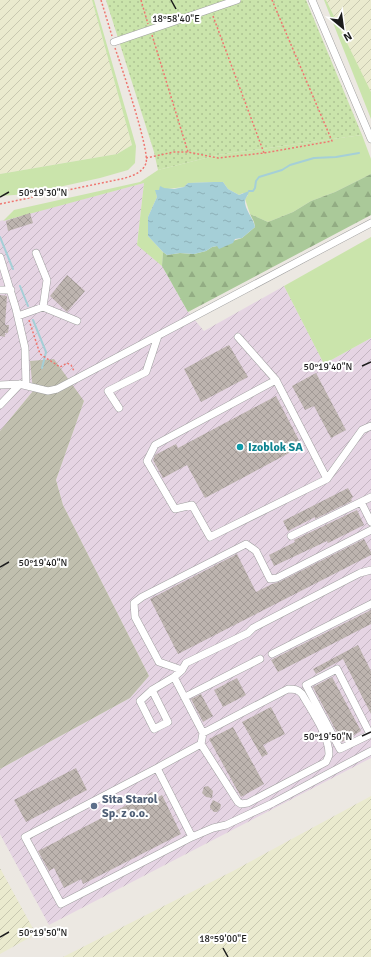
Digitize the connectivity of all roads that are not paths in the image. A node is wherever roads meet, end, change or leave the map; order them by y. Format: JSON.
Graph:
{"nodes":[{"id":1,"x":237,"y":0,"type":"edge"},
{"id":2,"x":312,"y":0,"type":"edge"},
{"id":3,"x":114,"y":42,"type":"road end"},
{"id":4,"x":371,"y":139,"type":"edge"},
{"id":5,"x":371,"y":223,"type":"edge"},
{"id":6,"x":36,"y":253,"type":"dead end"},
{"id":7,"x":0,"y":257,"type":"edge"},
{"id":8,"x":0,"y":290,"type":"edge"},
{"id":9,"x":11,"y":290,"type":"junction"},
{"id":10,"x":43,"y":307,"type":"junction"},
{"id":11,"x":18,"y":316,"type":"junction"},
{"id":12,"x":76,"y":321,"type":"dead end"},
{"id":13,"x":158,"y":336,"type":"junction"},
{"id":14,"x":238,"y":336,"type":"dead end"},
{"id":15,"x":276,"y":380,"type":"junction"},
{"id":16,"x":23,"y":384,"type":"junction"},
{"id":17,"x":0,"y":385,"type":"edge"},
{"id":18,"x":0,"y":405,"type":"edge"},
{"id":19,"x":119,"y":408,"type":"dead end"},
{"id":20,"x":371,"y":426,"type":"edge"},
{"id":21,"x":328,"y":479,"type":"junction"},
{"id":22,"x":371,"y":497,"type":"edge"},
{"id":23,"x":361,"y":502,"type":"junction"},
{"id":24,"x":371,"y":522,"type":"edge"},
{"id":25,"x":371,"y":530,"type":"edge"},
{"id":26,"x":291,"y":536,"type":"dead end"},
{"id":27,"x":369,"y":571,"type":"edge"},
{"id":28,"x":371,"y":604,"type":"edge"},
{"id":29,"x":272,"y":654,"type":"dead end"},
{"id":30,"x":260,"y":659,"type":"dead end"},
{"id":31,"x":182,"y":670,"type":"junction"},
{"id":32,"x":174,"y":677,"type":"junction"},
{"id":33,"x":152,"y":690,"type":"junction"},
{"id":34,"x":185,"y":697,"type":"junction"},
{"id":35,"x":203,"y":733,"type":"junction"},
{"id":36,"x":371,"y":734,"type":"edge"},
{"id":37,"x":201,"y":744,"type":"junction"},
{"id":38,"x":371,"y":751,"type":"edge"},
{"id":39,"x":157,"y":768,"type":"junction"},
{"id":40,"x":192,"y":837,"type":"junction"}],
"edges":[{"from":1,"to":3,"type":"street"},
{"from":2,"to":4,"type":"street"},
{"from":5,"to":13,"type":"street"},
{"from":6,"to":10,"type":"street"},
{"from":7,"to":9,"type":"street"},
{"from":8,"to":9,"type":"street"},
{"from":9,"to":11,"type":"street"},
{"from":10,"to":11,"type":"street"},
{"from":10,"to":12,"type":"street"},
{"from":11,"to":16,"type":"street"},
{"from":13,"to":16,"type":"street"},
{"from":13,"to":19,"type":"street"},
{"from":14,"to":15,"type":"street"},
{"from":15,"to":21,"type":"street"},
{"from":15,"to":21,"type":"street"},
{"from":16,"to":17,"type":"street"},
{"from":16,"to":18,"type":"street"},
{"from":20,"to":21,"type":"street"},
{"from":22,"to":23,"type":"street"},
{"from":23,"to":24,"type":"street"},
{"from":23,"to":26,"type":"street"},
{"from":25,"to":31,"type":"street"},
{"from":27,"to":31,"type":"street"},
{"from":28,"to":29,"type":"street"},
{"from":30,"to":34,"type":"street"},
{"from":31,"to":32,"type":"street"},
{"from":32,"to":33,"type":"street"},
{"from":32,"to":34,"type":"street"},
{"from":33,"to":33,"type":"street"},
{"from":34,"to":35,"type":"street"},
{"from":35,"to":37,"type":"street"},
{"from":35,"to":37,"type":"street"},
{"from":36,"to":36,"type":"street"},
{"from":37,"to":39,"type":"street"},
{"from":38,"to":40,"type":"street"},
{"from":39,"to":40,"type":"street"},
{"from":39,"to":40,"type":"street"}]}
